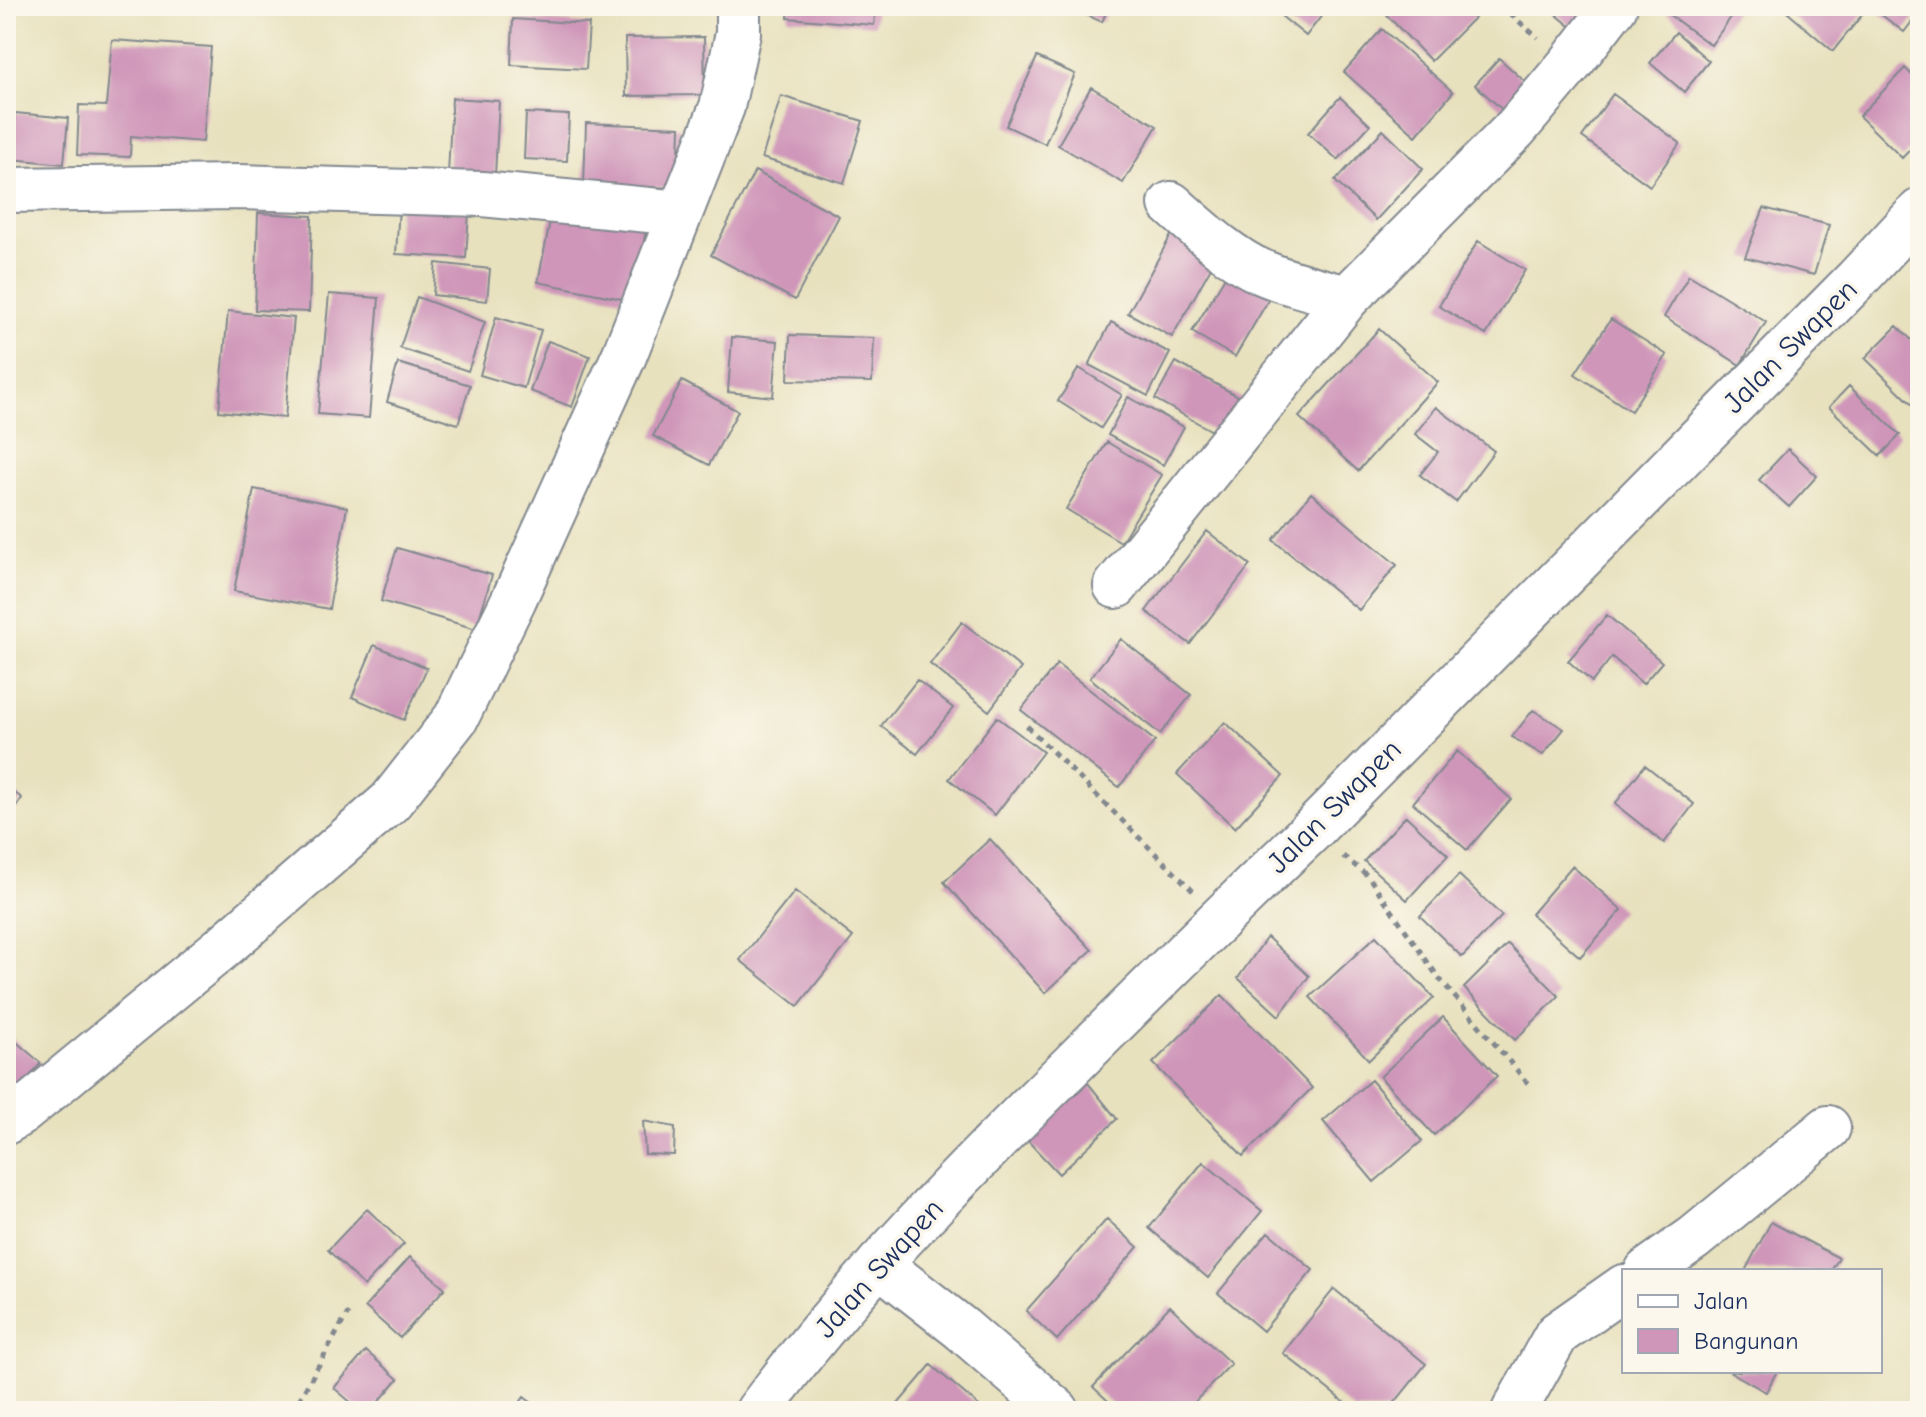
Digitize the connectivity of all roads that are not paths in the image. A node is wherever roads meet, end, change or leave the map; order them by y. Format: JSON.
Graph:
{"nodes":[{"id":1,"x":738,"y":6,"type":"edge"},
{"id":2,"x":1615,"y":6,"type":"edge"},
{"id":3,"x":6,"y":190,"type":"edge"},
{"id":4,"x":1171,"y":204,"type":"dead end"},
{"id":5,"x":1920,"y":211,"type":"edge"},
{"id":6,"x":680,"y":213,"type":"junction"},
{"id":7,"x":1347,"y":298,"type":"junction"},
{"id":8,"x":1116,"y":586,"type":"dead end"},
{"id":9,"x":6,"y":1122,"type":"edge"},
{"id":10,"x":1828,"y":1128,"type":"dead end"},
{"id":11,"x":879,"y":1264,"type":"junction"},
{"id":12,"x":1650,"y":1269,"type":"edge"},
{"id":13,"x":1622,"y":1288,"type":"edge"},
{"id":14,"x":758,"y":1411,"type":"edge"},
{"id":15,"x":1057,"y":1411,"type":"edge"},
{"id":16,"x":1514,"y":1411,"type":"edge"}],
"edges":[{"from":1,"to":6,"type":"street"},
{"from":2,"to":7,"type":"street"},
{"from":3,"to":6,"type":"street"},
{"from":4,"to":7,"type":"street"},
{"from":5,"to":11,"type":"street","name":"Jalan Swapen"},
{"from":6,"to":9,"type":"street"},
{"from":7,"to":8,"type":"street"},
{"from":10,"to":12,"type":"street"},
{"from":11,"to":14,"type":"street","name":"Jalan Swapen"},
{"from":11,"to":15,"type":"street"},
{"from":13,"to":16,"type":"street"}]}
